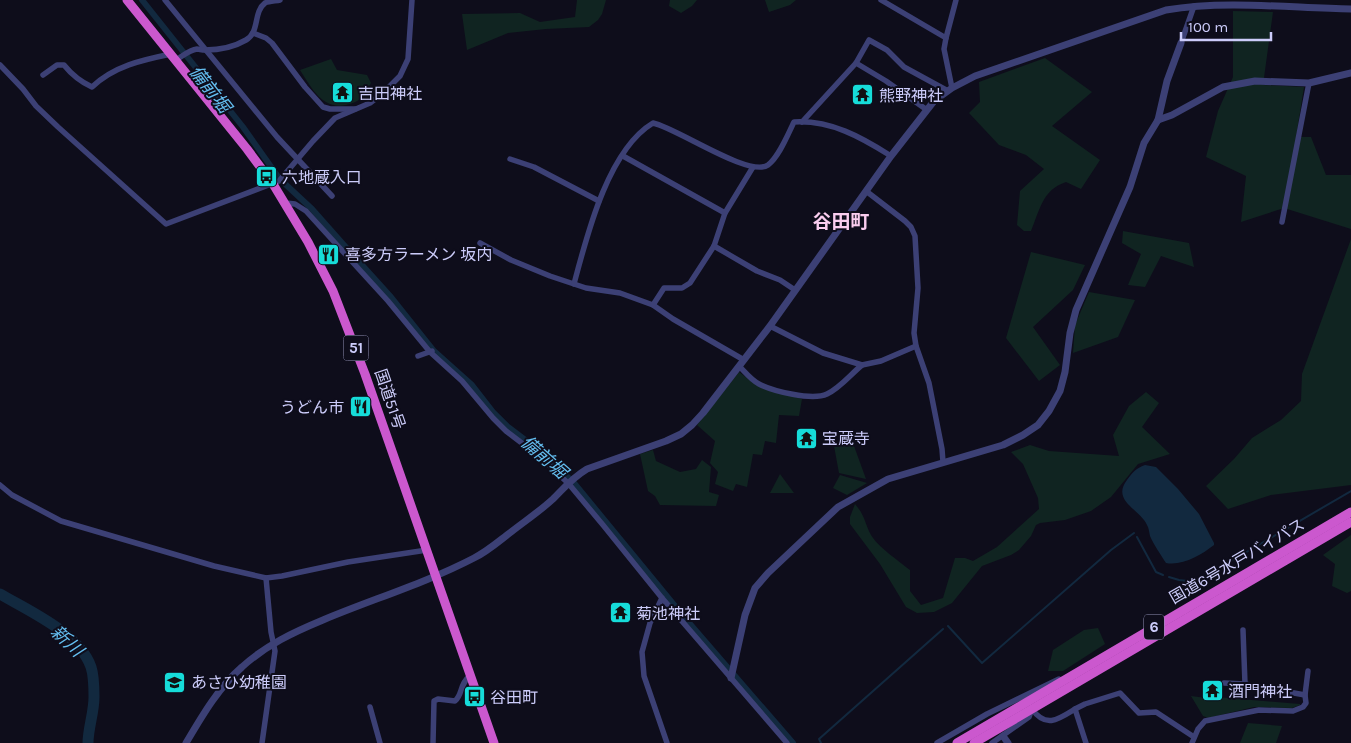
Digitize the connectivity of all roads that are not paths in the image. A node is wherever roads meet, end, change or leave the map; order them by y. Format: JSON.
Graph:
{"nodes":[{"id":1,"x":127,"y":0,"type":"edge"},
{"id":2,"x":165,"y":0,"type":"edge"},
{"id":3,"x":280,"y":0,"type":"edge"},
{"id":4,"x":412,"y":0,"type":"edge"},
{"id":5,"x":881,"y":0,"type":"edge"},
{"id":6,"x":1268,"y":0,"type":"edge"},
{"id":7,"x":954,"y":1,"type":"edge"},
{"id":8,"x":1192,"y":4,"type":"edge"},
{"id":9,"x":1272,"y":6,"type":"junction"},
{"id":10,"x":1351,"y":9,"type":"edge"},
{"id":11,"x":253,"y":33,"type":"junction"},
{"id":12,"x":946,"y":38,"type":"junction"},
{"id":13,"x":1181,"y":43,"type":"joint"},
{"id":14,"x":205,"y":50,"type":"junction"},
{"id":15,"x":179,"y":56,"type":"junction"},
{"id":16,"x":856,"y":63,"type":"junction"},
{"id":17,"x":0,"y":65,"type":"edge"},
{"id":18,"x":1351,"y":73,"type":"edge"},
{"id":19,"x":43,"y":75,"type":"dead end"},
{"id":20,"x":1309,"y":82,"type":"junction"},
{"id":21,"x":950,"y":89,"type":"junction"},
{"id":22,"x":357,"y":109,"type":"junction"},
{"id":23,"x":927,"y":110,"type":"junction"},
{"id":24,"x":1158,"y":120,"type":"junction"},
{"id":25,"x":802,"y":122,"type":"junction"},
{"id":26,"x":623,"y":156,"type":"junction"},
{"id":27,"x":891,"y":156,"type":"junction"},
{"id":28,"x":297,"y":159,"type":"junction"},
{"id":29,"x":510,"y":159,"type":"dead end"},
{"id":30,"x":753,"y":166,"type":"junction"},
{"id":31,"x":273,"y":184,"type":"junction"},
{"id":32,"x":866,"y":191,"type":"junction"},
{"id":33,"x":332,"y":196,"type":"dead end"},
{"id":34,"x":599,"y":201,"type":"junction"},
{"id":35,"x":286,"y":203,"type":"junction"},
{"id":36,"x":725,"y":213,"type":"junction"},
{"id":37,"x":1282,"y":222,"type":"dead end"},
{"id":38,"x":480,"y":243,"type":"dead end"},
{"id":39,"x":714,"y":246,"type":"junction"},
{"id":40,"x":574,"y":284,"type":"junction"},
{"id":41,"x":795,"y":290,"type":"junction"},
{"id":42,"x":653,"y":305,"type":"junction"},
{"id":43,"x":770,"y":326,"type":"junction"},
{"id":44,"x":916,"y":346,"type":"junction"},
{"id":45,"x":431,"y":351,"type":"junction"},
{"id":46,"x":418,"y":356,"type":"dead end"},
{"id":47,"x":744,"y":360,"type":"junction"},
{"id":48,"x":862,"y":364,"type":"junction"},
{"id":49,"x":739,"y":366,"type":"junction"},
{"id":50,"x":943,"y":462,"type":"junction"},
{"id":51,"x":570,"y":481,"type":"junction"},
{"id":52,"x":0,"y":485,"type":"edge"},
{"id":53,"x":1351,"y":512,"type":"edge"},
{"id":54,"x":1351,"y":522,"type":"edge"},
{"id":55,"x":427,"y":550,"type":"junction"},
{"id":56,"x":436,"y":574,"type":"junction"},
{"id":57,"x":266,"y":578,"type":"junction"},
{"id":58,"x":662,"y":598,"type":"junction"},
{"id":59,"x":1243,"y":630,"type":"dead end"},
{"id":60,"x":273,"y":643,"type":"junction"},
{"id":61,"x":1079,"y":671,"type":"junction"},
{"id":62,"x":1308,"y":671,"type":"dead end"},
{"id":63,"x":732,"y":674,"type":"junction"},
{"id":64,"x":471,"y":675,"type":"junction"},
{"id":65,"x":1224,"y":683,"type":"dead end"},
{"id":66,"x":1246,"y":684,"type":"junction"},
{"id":67,"x":1305,"y":695,"type":"junction"},
{"id":68,"x":370,"y":707,"type":"dead end"},
{"id":69,"x":1032,"y":709,"type":"junction"},
{"id":70,"x":1075,"y":709,"type":"junction"},
{"id":71,"x":1003,"y":736,"type":"junction"},
{"id":72,"x":1193,"y":740,"type":"edge"},
{"id":73,"x":186,"y":743,"type":"edge"},
{"id":74,"x":262,"y":743,"type":"edge"},
{"id":75,"x":380,"y":743,"type":"edge"},
{"id":76,"x":433,"y":743,"type":"edge"},
{"id":77,"x":494,"y":743,"type":"edge"},
{"id":78,"x":667,"y":743,"type":"edge"},
{"id":79,"x":787,"y":743,"type":"edge"},
{"id":80,"x":937,"y":743,"type":"edge"},
{"id":81,"x":957,"y":743,"type":"edge"},
{"id":82,"x":974,"y":743,"type":"edge"},
{"id":83,"x":992,"y":743,"type":"edge"},
{"id":84,"x":1008,"y":743,"type":"edge"},
{"id":85,"x":1086,"y":743,"type":"edge"}],
"edges":[{"from":1,"to":15,"type":"highway","name":"国道51号","number":"51"},
{"from":2,"to":14,"type":"street"},
{"from":3,"to":11,"type":"street"},
{"from":4,"to":22,"type":"street"},
{"from":5,"to":12,"type":"street"},
{"from":6,"to":9,"type":"street"},
{"from":7,"to":12,"type":"street"},
{"from":8,"to":9,"type":"street"},
{"from":8,"to":13,"type":"street"},
{"from":8,"to":21,"type":"street"},
{"from":9,"to":10,"type":"street"},
{"from":11,"to":14,"type":"street"},
{"from":11,"to":22,"type":"street"},
{"from":12,"to":21,"type":"street"},
{"from":13,"to":24,"type":"street"},
{"from":14,"to":15,"type":"street"},
{"from":14,"to":28,"type":"street"},
{"from":15,"to":19,"type":"street"},
{"from":15,"to":31,"type":"highway","name":"国道51号","number":"51"},
{"from":16,"to":21,"type":"street"},
{"from":16,"to":23,"type":"street"},
{"from":16,"to":25,"type":"street"},
{"from":17,"to":31,"type":"street"},
{"from":18,"to":20,"type":"street"},
{"from":20,"to":24,"type":"street"},
{"from":20,"to":37,"type":"street"},
{"from":21,"to":23,"type":"street"},
{"from":22,"to":28,"type":"street"},
{"from":23,"to":27,"type":"street"},
{"from":24,"to":50,"type":"street"},
{"from":25,"to":27,"type":"street"},
{"from":25,"to":30,"type":"street"},
{"from":26,"to":30,"type":"street"},
{"from":26,"to":34,"type":"street"},
{"from":26,"to":36,"type":"street"},
{"from":27,"to":32,"type":"street"},
{"from":28,"to":31,"type":"street"},
{"from":28,"to":33,"type":"street"},
{"from":29,"to":34,"type":"street"},
{"from":30,"to":36,"type":"street"},
{"from":31,"to":35,"type":"highway","name":"国道51号","number":"51"},
{"from":32,"to":41,"type":"street"},
{"from":32,"to":44,"type":"street"},
{"from":34,"to":40,"type":"street"},
{"from":35,"to":45,"type":"street"},
{"from":35,"to":55,"type":"highway","name":"国道51号","number":"51"},
{"from":36,"to":39,"type":"street"},
{"from":38,"to":40,"type":"street"},
{"from":39,"to":41,"type":"street"},
{"from":39,"to":42,"type":"street"},
{"from":40,"to":42,"type":"street"},
{"from":41,"to":43,"type":"street"},
{"from":42,"to":47,"type":"street"},
{"from":43,"to":47,"type":"street"},
{"from":43,"to":48,"type":"street"},
{"from":44,"to":48,"type":"street"},
{"from":44,"to":50,"type":"street"},
{"from":45,"to":46,"type":"street"},
{"from":45,"to":51,"type":"street"},
{"from":47,"to":49,"type":"street"},
{"from":48,"to":49,"type":"street"},
{"from":49,"to":51,"type":"street"},
{"from":50,"to":63,"type":"street"},
{"from":51,"to":56,"type":"street"},
{"from":51,"to":58,"type":"street"},
{"from":52,"to":57,"type":"street"},
{"from":53,"to":61,"type":"highway","name":"国道6号水戸バイパス","number":"6"},
{"from":54,"to":69,"type":"highway","name":"国道6号水戸バイパス","number":"6"},
{"from":55,"to":56,"type":"highway","name":"国道51号","number":"51"},
{"from":55,"to":57,"type":"street"},
{"from":56,"to":60,"type":"street"},
{"from":56,"to":64,"type":"highway","name":"国道51号","number":"51"},
{"from":57,"to":60,"type":"street"},
{"from":58,"to":63,"type":"street"},
{"from":58,"to":78,"type":"street"},
{"from":59,"to":66,"type":"street"},
{"from":60,"to":73,"type":"street"},
{"from":60,"to":74,"type":"street"},
{"from":61,"to":80,"type":"street"},
{"from":61,"to":81,"type":"highway","name":"国道6号水戸バイパス","number":"6"},
{"from":62,"to":67,"type":"street"},
{"from":63,"to":79,"type":"street"},
{"from":64,"to":76,"type":"street"},
{"from":64,"to":77,"type":"highway","name":"国道51号","number":"51"},
{"from":65,"to":66,"type":"street"},
{"from":66,"to":67,"type":"street"},
{"from":67,"to":72,"type":"street"},
{"from":68,"to":75,"type":"street"},
{"from":69,"to":70,"type":"street"},
{"from":69,"to":71,"type":"street"},
{"from":69,"to":82,"type":"highway","name":"国道6号水戸バイパス","number":"6"},
{"from":70,"to":72,"type":"street"},
{"from":70,"to":85,"type":"street"},
{"from":71,"to":83,"type":"street"},
{"from":71,"to":84,"type":"street"}]}
